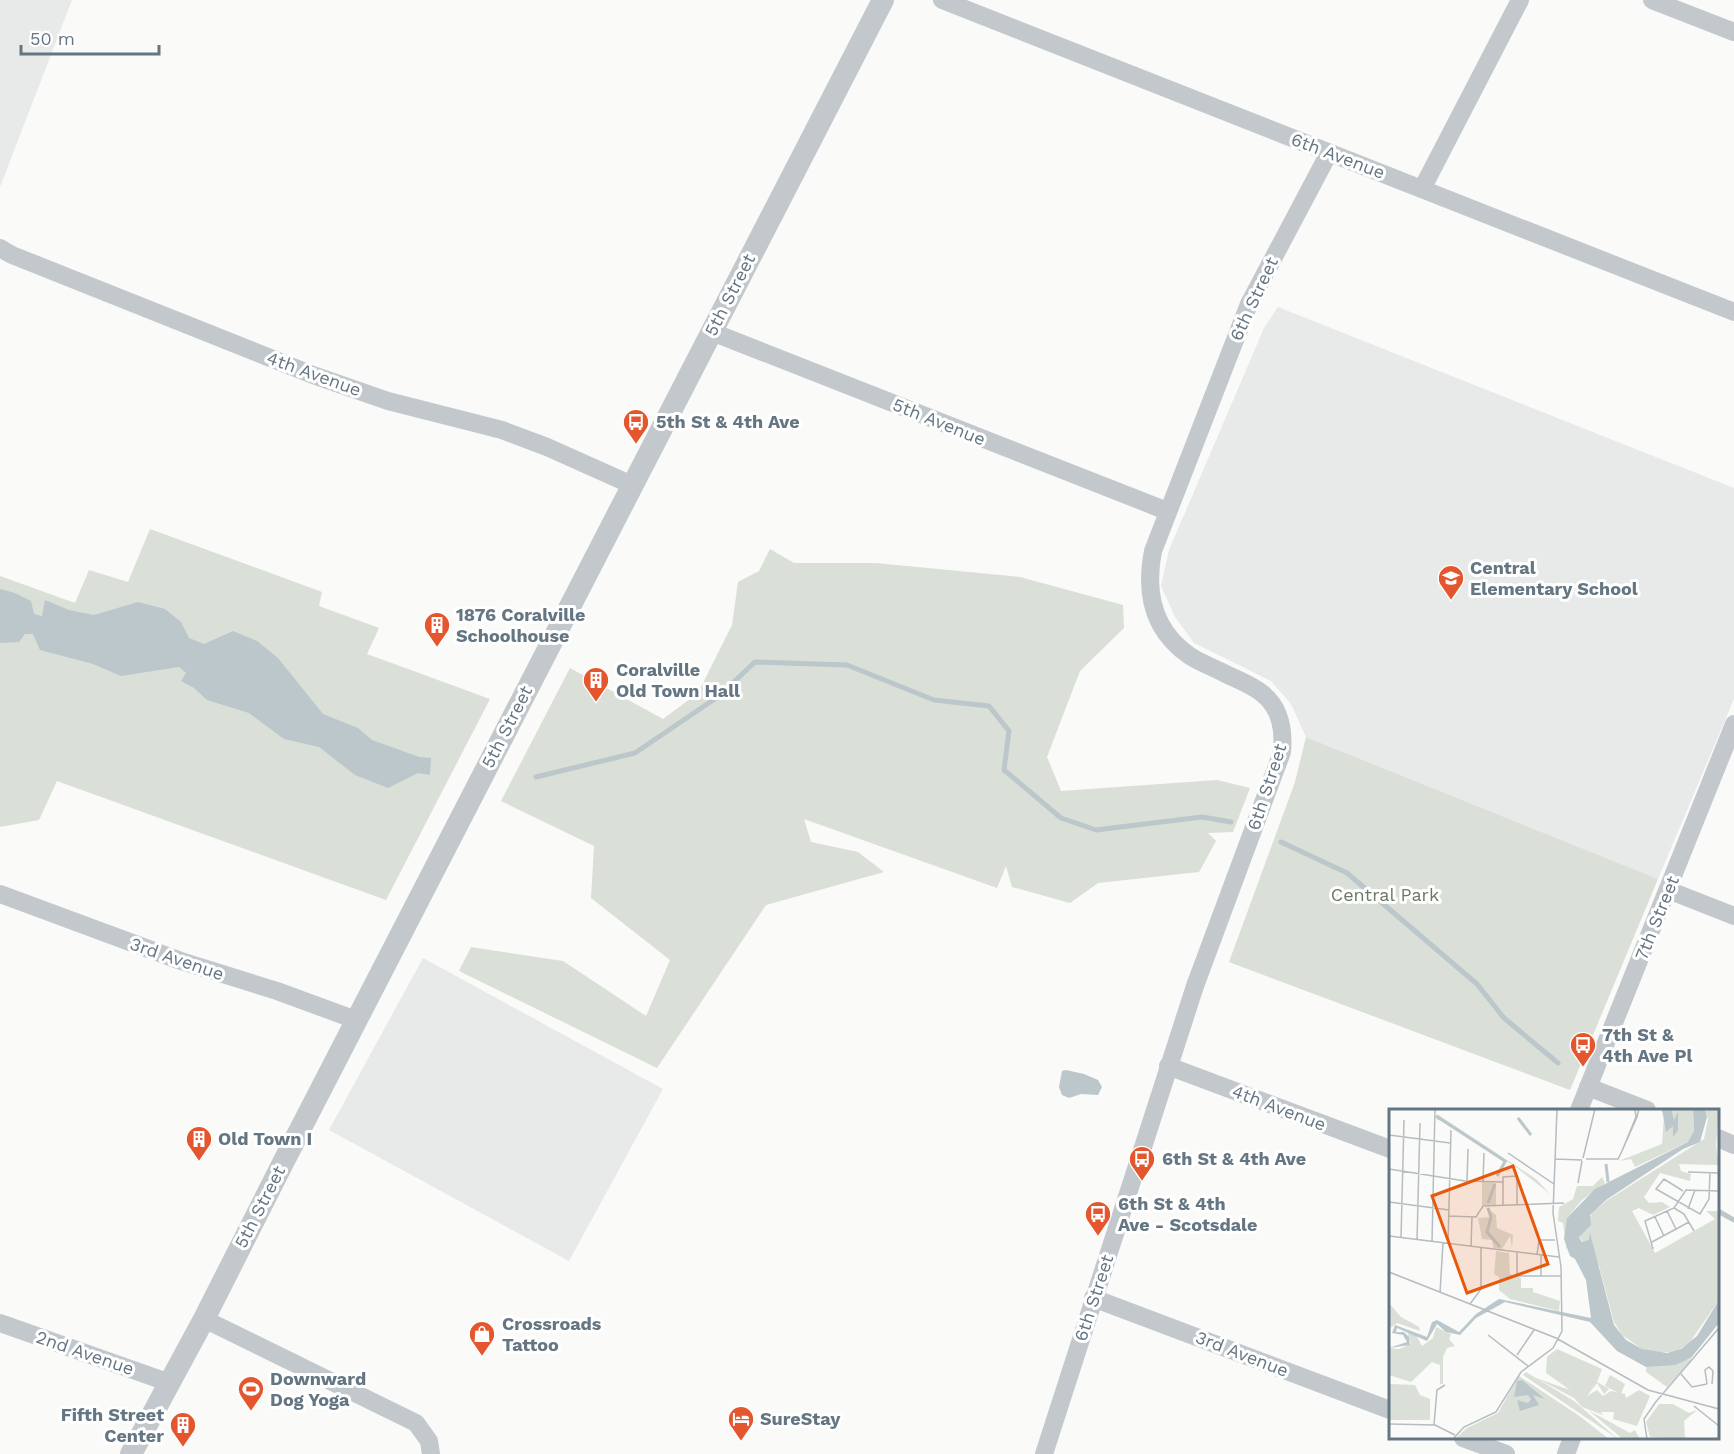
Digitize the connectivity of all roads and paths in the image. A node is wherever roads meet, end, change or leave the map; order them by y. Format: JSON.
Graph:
{"nodes":[{"id":1,"x":883,"y":0,"type":"edge"},
{"id":2,"x":942,"y":0,"type":"edge"},
{"id":3,"x":1520,"y":0,"type":"edge"},
{"id":4,"x":1652,"y":0,"type":"edge"},
{"id":5,"x":1734,"y":32,"type":"edge"},
{"id":6,"x":1329,"y":153,"type":"junction"},
{"id":7,"x":1422,"y":189,"type":"junction"},
{"id":8,"x":0,"y":248,"type":"edge"},
{"id":9,"x":1734,"y":312,"type":"edge"},
{"id":10,"x":712,"y":332,"type":"junction"},
{"id":11,"x":632,"y":485,"type":"junction"},
{"id":12,"x":1167,"y":511,"type":"junction"},
{"id":13,"x":1734,"y":724,"type":"edge"},
{"id":14,"x":1668,"y":890,"type":"junction"},
{"id":15,"x":0,"y":894,"type":"edge"},
{"id":16,"x":1734,"y":916,"type":"edge"},
{"id":17,"x":356,"y":1020,"type":"junction"},
{"id":18,"x":1168,"y":1066,"type":"junction"},
{"id":19,"x":1588,"y":1087,"type":"junction"},
{"id":20,"x":1579,"y":1109,"type":"edge"},
{"id":21,"x":1644,"y":1109,"type":"edge"},
{"id":22,"x":1719,"y":1138,"type":"edge"},
{"id":23,"x":1734,"y":1145,"type":"edge"},
{"id":24,"x":1389,"y":1149,"type":"edge"},
{"id":25,"x":1093,"y":1298,"type":"junction"},
{"id":26,"x":204,"y":1318,"type":"junction"},
{"id":27,"x":0,"y":1323,"type":"edge"},
{"id":28,"x":170,"y":1383,"type":"junction"},
{"id":29,"x":1389,"y":1410,"type":"edge"},
{"id":30,"x":1468,"y":1439,"type":"edge"},
{"id":31,"x":1571,"y":1439,"type":"edge"},
{"id":32,"x":431,"y":1452,"type":"edge"},
{"id":33,"x":131,"y":1454,"type":"edge"},
{"id":34,"x":1044,"y":1454,"type":"edge"},
{"id":35,"x":1506,"y":1454,"type":"edge"},
{"id":36,"x":1566,"y":1454,"type":"edge"}],
"edges":[{"from":1,"to":10,"type":"street","name":"5th Street"},
{"from":2,"to":6,"type":"street","name":"6th Avenue"},
{"from":3,"to":7,"type":"street"},
{"from":4,"to":5,"type":"street"},
{"from":6,"to":7,"type":"street","name":"6th Avenue"},
{"from":6,"to":12,"type":"street","name":"6th Street"},
{"from":7,"to":9,"type":"street","name":"6th Avenue"},
{"from":8,"to":11,"type":"street","name":"4th Avenue"},
{"from":10,"to":11,"type":"street","name":"5th Street"},
{"from":10,"to":12,"type":"street","name":"5th Avenue"},
{"from":11,"to":17,"type":"street","name":"5th Street"},
{"from":12,"to":18,"type":"street","name":"6th Street"},
{"from":13,"to":14,"type":"street","name":"7th Street"},
{"from":14,"to":16,"type":"street"},
{"from":14,"to":19,"type":"street","name":"7th Street"},
{"from":15,"to":17,"type":"street","name":"3rd Avenue"},
{"from":17,"to":26,"type":"street","name":"5th Street"},
{"from":18,"to":24,"type":"street","name":"4th Avenue"},
{"from":18,"to":25,"type":"street","name":"6th Street"},
{"from":19,"to":20,"type":"street","name":"7th Street"},
{"from":19,"to":21,"type":"street"},
{"from":22,"to":23,"type":"street"},
{"from":25,"to":29,"type":"street","name":"3rd Avenue"},
{"from":25,"to":34,"type":"street","name":"6th Street"},
{"from":26,"to":28,"type":"street","name":"5th Street"},
{"from":26,"to":32,"type":"street"},
{"from":27,"to":28,"type":"street","name":"2nd Avenue"},
{"from":28,"to":33,"type":"street","name":"5th Street"},
{"from":30,"to":35,"type":"street"},
{"from":31,"to":36,"type":"street"}]}
